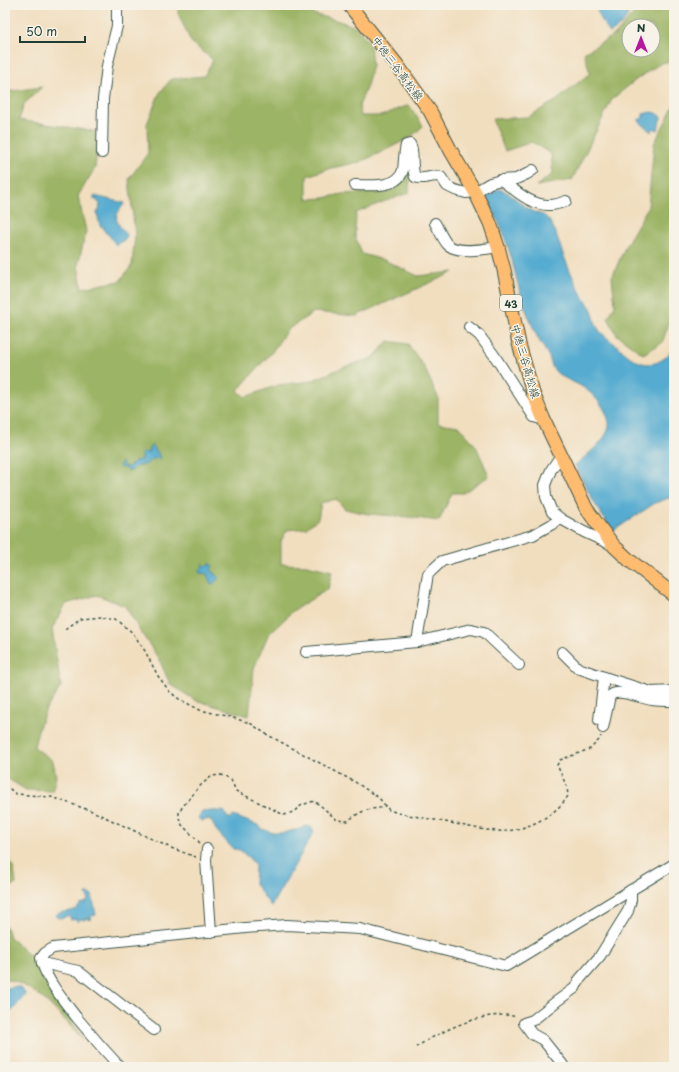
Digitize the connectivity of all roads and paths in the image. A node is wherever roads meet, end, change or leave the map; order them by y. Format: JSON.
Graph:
{"nodes":[{"id":1,"x":117,"y":5,"type":"edge"},
{"id":2,"x":349,"y":5,"type":"edge"},
{"id":3,"x":102,"y":153,"type":"dead end"},
{"id":4,"x":533,"y":170,"type":"dead end"},
{"id":5,"x":501,"y":180,"type":"junction"},
{"id":6,"x":355,"y":185,"type":"dead end"},
{"id":7,"x":475,"y":192,"type":"junction"},
{"id":8,"x":566,"y":201,"type":"dead end"},
{"id":9,"x":435,"y":223,"type":"dead end"},
{"id":10,"x":498,"y":247,"type":"junction"},
{"id":11,"x":469,"y":327,"type":"dead end"},
{"id":12,"x":544,"y":420,"type":"junction"},
{"id":13,"x":561,"y":455,"type":"junction"},
{"id":14,"x":561,"y":519,"type":"junction"},
{"id":15,"x":614,"y":546,"type":"junction"},
{"id":16,"x":674,"y":595,"type":"edge"},
{"id":17,"x":65,"y":629,"type":"dead end"},
{"id":18,"x":417,"y":642,"type":"junction"},
{"id":19,"x":306,"y":652,"type":"dead end"},
{"id":20,"x":562,"y":652,"type":"dead end"},
{"id":21,"x":519,"y":665,"type":"dead end"},
{"id":22,"x":604,"y":677,"type":"junction"},
{"id":23,"x":674,"y":691,"type":"edge"},
{"id":24,"x":674,"y":701,"type":"edge"},
{"id":25,"x":603,"y":728,"type":"junction"},
{"id":26,"x":5,"y":785,"type":"edge"},
{"id":27,"x":386,"y":805,"type":"junction"},
{"id":28,"x":207,"y":849,"type":"joint"},
{"id":29,"x":206,"y":860,"type":"junction"},
{"id":30,"x":674,"y":864,"type":"edge"},
{"id":31,"x":631,"y":890,"type":"junction"},
{"id":32,"x":211,"y":932,"type":"junction"},
{"id":33,"x":42,"y":963,"type":"junction"},
{"id":34,"x":524,"y":1023,"type":"junction"},
{"id":35,"x":154,"y":1030,"type":"dead end"},
{"id":36,"x":416,"y":1047,"type":"dead end"},
{"id":37,"x":120,"y":1067,"type":"edge"},
{"id":38,"x":563,"y":1067,"type":"edge"}],
"edges":[{"from":1,"to":3,"type":"street"},
{"from":2,"to":7,"type":"main road","name":"中徳三谷高松線","number":"43"},
{"from":4,"to":5,"type":"street"},
{"from":5,"to":7,"type":"street"},
{"from":5,"to":8,"type":"street"},
{"from":6,"to":7,"type":"street"},
{"from":7,"to":10,"type":"main road","name":"中徳三谷高松線","number":"43"},
{"from":9,"to":10,"type":"street"},
{"from":10,"to":12,"type":"main road","name":"中徳三谷高松線","number":"43"},
{"from":11,"to":12,"type":"street"},
{"from":12,"to":13,"type":"main road","name":"中徳三谷高松線","number":"43"},
{"from":13,"to":14,"type":"street"},
{"from":13,"to":15,"type":"main road","name":"中徳三谷高松線","number":"43"},
{"from":14,"to":15,"type":"street"},
{"from":14,"to":18,"type":"street"},
{"from":15,"to":16,"type":"main road","name":"中徳三谷高松線","number":"43"},
{"from":17,"to":27,"type":"path"},
{"from":18,"to":19,"type":"street"},
{"from":18,"to":21,"type":"street"},
{"from":20,"to":22,"type":"street"},
{"from":22,"to":23,"type":"street"},
{"from":22,"to":25,"type":"street"},
{"from":24,"to":25,"type":"street"},
{"from":25,"to":27,"type":"path"},
{"from":26,"to":29,"type":"path"},
{"from":27,"to":28,"type":"path"},
{"from":28,"to":29,"type":"street"},
{"from":29,"to":32,"type":"street"},
{"from":30,"to":31,"type":"street"},
{"from":31,"to":32,"type":"street"},
{"from":31,"to":34,"type":"street"},
{"from":32,"to":33,"type":"street"},
{"from":33,"to":35,"type":"street"},
{"from":33,"to":37,"type":"street"},
{"from":34,"to":36,"type":"path"},
{"from":34,"to":38,"type":"street"}]}
